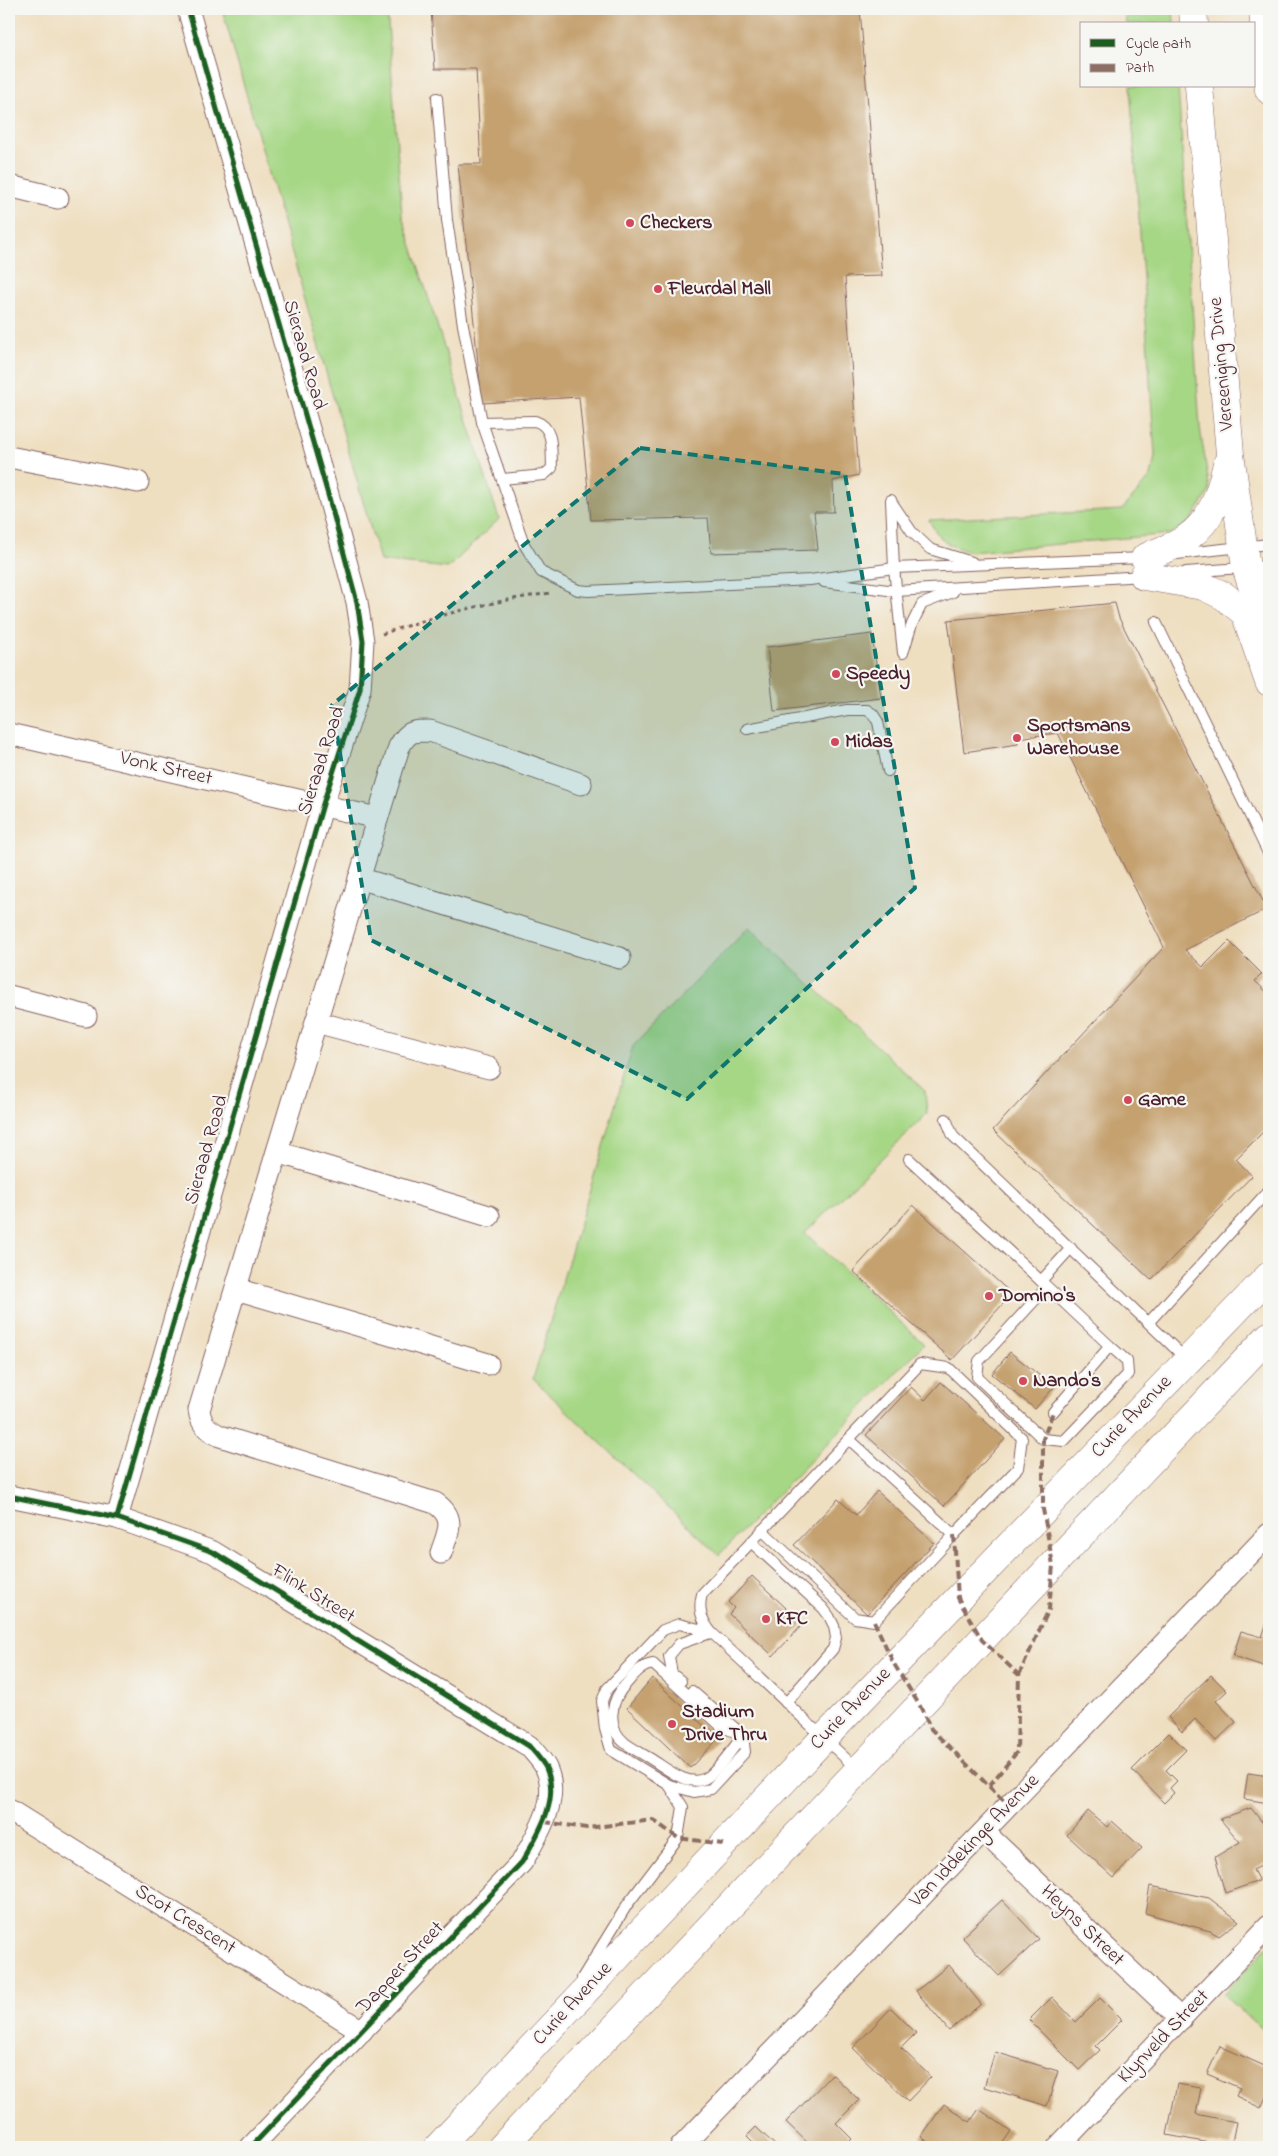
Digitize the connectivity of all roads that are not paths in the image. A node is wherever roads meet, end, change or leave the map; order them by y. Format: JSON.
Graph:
{"nodes":[{"id":1,"x":188,"y":9,"type":"edge"},
{"id":2,"x":1193,"y":9,"type":"edge"},
{"id":3,"x":1263,"y":9,"type":"edge"},
{"id":4,"x":1194,"y":22,"type":"edge"},
{"id":5,"x":1199,"y":88,"type":"edge"},
{"id":6,"x":1269,"y":90,"type":"edge"},
{"id":7,"x":437,"y":98,"type":"dead end"},
{"id":8,"x":9,"y":186,"type":"edge"},
{"id":9,"x":58,"y":198,"type":"dead end"},
{"id":10,"x":482,"y":422,"type":"junction"},
{"id":11,"x":1230,"y":454,"type":"junction"},
{"id":12,"x":9,"y":457,"type":"edge"},
{"id":13,"x":502,"y":479,"type":"junction"},
{"id":14,"x":138,"y":482,"type":"dead end"},
{"id":15,"x":1257,"y":556,"type":"edge"},
{"id":16,"x":978,"y":564,"type":"junction"},
{"id":17,"x":1145,"y":567,"type":"junction"},
{"id":18,"x":894,"y":568,"type":"junction"},
{"id":19,"x":810,"y":580,"type":"junction"},
{"id":20,"x":977,"y":586,"type":"junction"},
{"id":21,"x":896,"y":591,"type":"junction"},
{"id":22,"x":1156,"y":622,"type":"dead end"},
{"id":23,"x":1269,"y":638,"type":"edge"},
{"id":24,"x":1269,"y":682,"type":"edge"},
{"id":25,"x":747,"y":729,"type":"dead end"},
{"id":26,"x":9,"y":734,"type":"edge"},
{"id":27,"x":888,"y":771,"type":"dead end"},
{"id":28,"x":581,"y":784,"type":"dead end"},
{"id":29,"x":323,"y":804,"type":"junction"},
{"id":30,"x":378,"y":818,"type":"junction"},
{"id":31,"x":1269,"y":855,"type":"edge"},
{"id":32,"x":359,"y":878,"type":"junction"},
{"id":33,"x":620,"y":958,"type":"dead end"},
{"id":34,"x":9,"y":996,"type":"edge"},
{"id":35,"x":86,"y":1016,"type":"dead end"},
{"id":36,"x":316,"y":1022,"type":"junction"},
{"id":37,"x":489,"y":1068,"type":"dead end"},
{"id":38,"x":946,"y":1119,"type":"dead end"},
{"id":39,"x":276,"y":1152,"type":"junction"},
{"id":40,"x":908,"y":1159,"type":"dead end"},
{"id":41,"x":1269,"y":1190,"type":"edge"},
{"id":42,"x":489,"y":1216,"type":"dead end"},
{"id":43,"x":1071,"y":1248,"type":"junction"},
{"id":44,"x":1269,"y":1257,"type":"edge"},
{"id":45,"x":1269,"y":1276,"type":"edge"},
{"id":46,"x":1044,"y":1284,"type":"junction"},
{"id":47,"x":236,"y":1289,"type":"junction"},
{"id":48,"x":1149,"y":1322,"type":"junction"},
{"id":49,"x":1269,"y":1336,"type":"edge"},
{"id":50,"x":1110,"y":1346,"type":"junction"},
{"id":51,"x":1187,"y":1360,"type":"junction"},
{"id":52,"x":488,"y":1364,"type":"dead end"},
{"id":53,"x":1053,"y":1412,"type":"dead end"},
{"id":54,"x":850,"y":1440,"type":"junction"},
{"id":55,"x":9,"y":1496,"type":"edge"},
{"id":56,"x":117,"y":1518,"type":"junction"},
{"id":57,"x":762,"y":1530,"type":"junction"},
{"id":58,"x":1269,"y":1534,"type":"edge"},
{"id":59,"x":954,"y":1536,"type":"junction"},
{"id":60,"x":751,"y":1542,"type":"junction"},
{"id":61,"x":441,"y":1553,"type":"dead end"},
{"id":62,"x":711,"y":1632,"type":"junction"},
{"id":63,"x":637,"y":1657,"type":"junction"},
{"id":64,"x":672,"y":1674,"type":"junction"},
{"id":65,"x":786,"y":1703,"type":"junction"},
{"id":66,"x":743,"y":1735,"type":"junction"},
{"id":67,"x":824,"y":1738,"type":"junction"},
{"id":68,"x":859,"y":1771,"type":"junction"},
{"id":69,"x":669,"y":1785,"type":"junction"},
{"id":70,"x":551,"y":1795,"type":"joint"},
{"id":71,"x":9,"y":1810,"type":"edge"},
{"id":72,"x":984,"y":1832,"type":"junction"},
{"id":73,"x":1269,"y":1926,"type":"edge"},
{"id":74,"x":1181,"y":2019,"type":"junction"},
{"id":75,"x":554,"y":2024,"type":"junction"},
{"id":76,"x":362,"y":2031,"type":"junction"},
{"id":77,"x":251,"y":2147,"type":"edge"},
{"id":78,"x":438,"y":2147,"type":"edge"},
{"id":79,"x":502,"y":2147,"type":"edge"},
{"id":80,"x":681,"y":2147,"type":"edge"},
{"id":81,"x":1058,"y":2147,"type":"edge"}],
"edges":[{"from":1,"to":29,"type":"street","name":"Sieraad Road"},
{"from":2,"to":4,"type":"main road"},
{"from":3,"to":6,"type":"main road"},
{"from":5,"to":11,"type":"main road","name":"Vereeniging Drive"},
{"from":7,"to":10,"type":"lane"},
{"from":8,"to":9,"type":"street"},
{"from":10,"to":13,"type":"lane"},
{"from":10,"to":13,"type":"lane"},
{"from":11,"to":15,"type":"main road","name":"Vereeniging Drive"},
{"from":11,"to":17,"type":"main road"},
{"from":12,"to":14,"type":"street"},
{"from":13,"to":19,"type":"lane"},
{"from":15,"to":17,"type":"lane"},
{"from":15,"to":17,"type":"lane"},
{"from":15,"to":23,"type":"main road","name":"Vereeniging Drive"},
{"from":16,"to":17,"type":"lane"},
{"from":16,"to":18,"type":"lane"},
{"from":16,"to":18,"type":"lane"},
{"from":17,"to":20,"type":"lane"},
{"from":17,"to":24,"type":"main road"},
{"from":18,"to":19,"type":"lane"},
{"from":18,"to":21,"type":"lane"},
{"from":19,"to":21,"type":"lane"},
{"from":20,"to":21,"type":"lane"},
{"from":20,"to":21,"type":"lane"},
{"from":22,"to":31,"type":"lane"},
{"from":25,"to":27,"type":"lane"},
{"from":26,"to":29,"type":"street","name":"Vonk Street"},
{"from":28,"to":30,"type":"street"},
{"from":29,"to":30,"type":"street","name":"Vonk Street"},
{"from":29,"to":56,"type":"street","name":"Sieraad Road"},
{"from":30,"to":32,"type":"street"},
{"from":32,"to":33,"type":"street"},
{"from":32,"to":36,"type":"street"},
{"from":34,"to":35,"type":"street"},
{"from":36,"to":37,"type":"street"},
{"from":36,"to":39,"type":"street"},
{"from":38,"to":43,"type":"lane"},
{"from":39,"to":42,"type":"street"},
{"from":39,"to":47,"type":"street"},
{"from":40,"to":46,"type":"lane"},
{"from":41,"to":48,"type":"lane"},
{"from":43,"to":46,"type":"lane"},
{"from":43,"to":48,"type":"lane"},
{"from":44,"to":51,"type":"main road"},
{"from":45,"to":51,"type":"main road","name":"Curie Avenue"},
{"from":46,"to":50,"type":"lane"},
{"from":46,"to":50,"type":"lane"},
{"from":47,"to":52,"type":"street"},
{"from":47,"to":61,"type":"street"},
{"from":48,"to":51,"type":"lane"},
{"from":49,"to":68,"type":"main road"},
{"from":50,"to":53,"type":"lane"},
{"from":51,"to":67,"type":"main road","name":"Curie Avenue"},
{"from":54,"to":57,"type":"lane"},
{"from":54,"to":59,"type":"lane"},
{"from":54,"to":59,"type":"lane"},
{"from":55,"to":56,"type":"street","name":"Flink Street"},
{"from":56,"to":70,"type":"street","name":"Flink Street"},
{"from":57,"to":59,"type":"lane"},
{"from":57,"to":60,"type":"lane"},
{"from":58,"to":72,"type":"street","name":"Van Iddekinge Avenue"},
{"from":60,"to":62,"type":"lane"},
{"from":60,"to":65,"type":"lane"},
{"from":62,"to":63,"type":"lane"},
{"from":62,"to":64,"type":"lane"},
{"from":62,"to":65,"type":"lane"},
{"from":63,"to":64,"type":"lane"},
{"from":63,"to":69,"type":"lane"},
{"from":64,"to":66,"type":"lane"},
{"from":65,"to":67,"type":"lane"},
{"from":66,"to":66,"type":"lane"},
{"from":66,"to":69,"type":"lane"},
{"from":67,"to":68,"type":"lane"},
{"from":67,"to":75,"type":"main road","name":"Curie Avenue"},
{"from":68,"to":79,"type":"main road"},
{"from":69,"to":75,"type":"lane"},
{"from":70,"to":76,"type":"street","name":"Dapper Street"},
{"from":71,"to":76,"type":"street","name":"Scot Crescent"},
{"from":72,"to":74,"type":"street","name":"Heyns Street"},
{"from":72,"to":80,"type":"street","name":"Van Iddekinge Avenue"},
{"from":73,"to":74,"type":"street","name":"Klynveld Street"},
{"from":74,"to":81,"type":"street","name":"Klynveld Street"},
{"from":75,"to":78,"type":"main road","name":"Curie Avenue"},
{"from":76,"to":77,"type":"street","name":"Dapper Street"}]}
